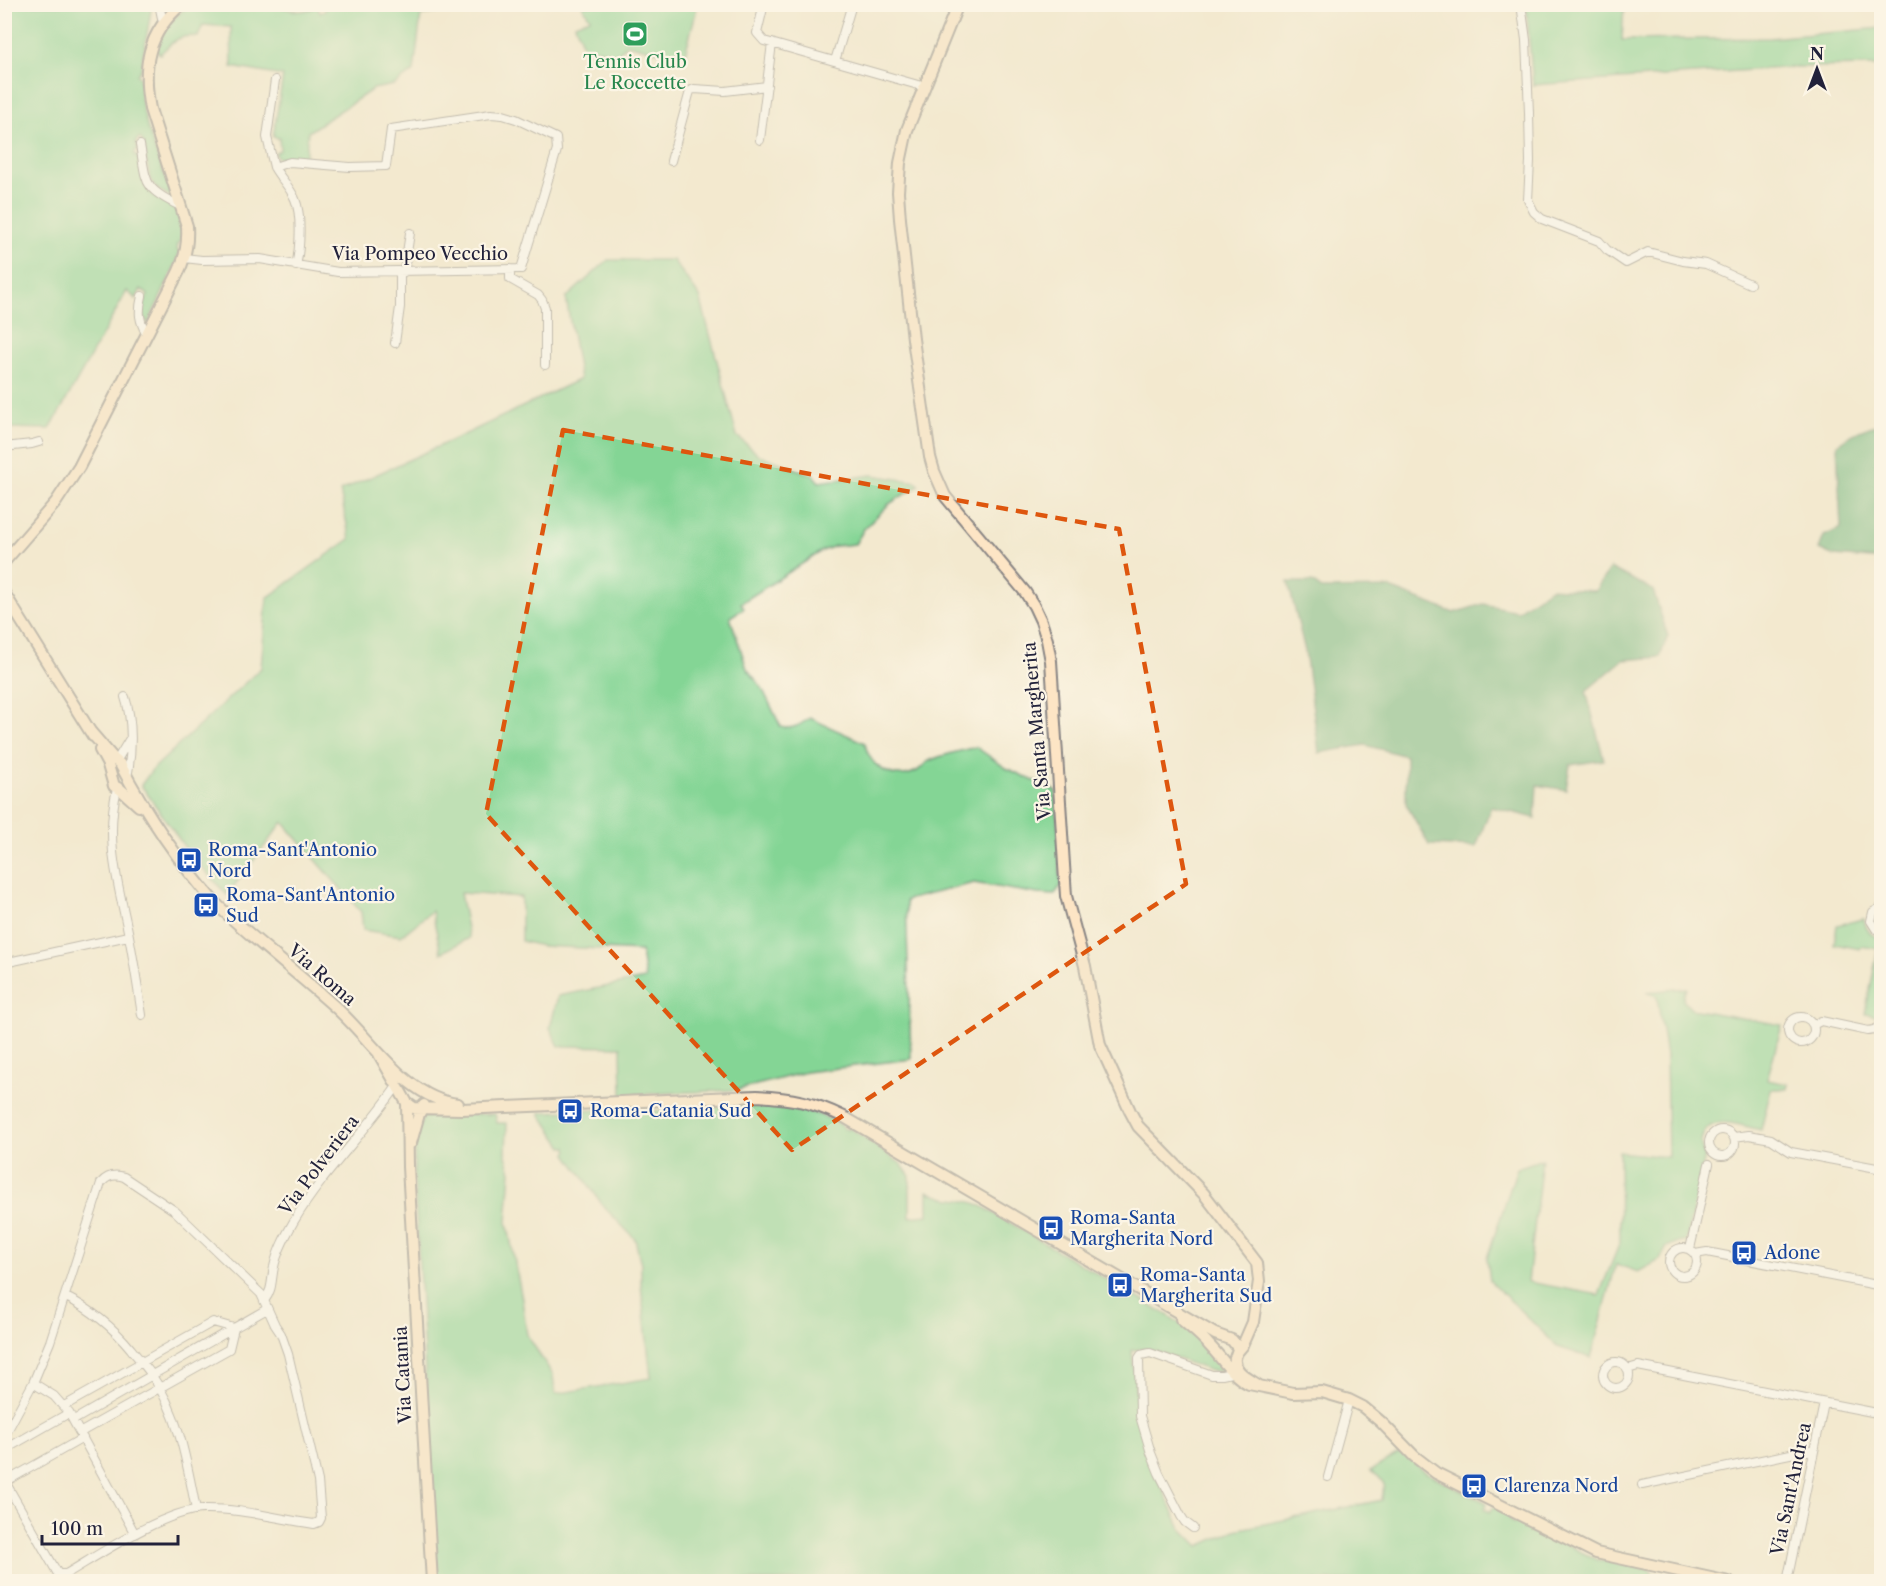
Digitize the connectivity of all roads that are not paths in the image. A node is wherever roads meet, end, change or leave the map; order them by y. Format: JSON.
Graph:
{"nodes":[{"id":1,"x":159,"y":4,"type":"edge"},
{"id":2,"x":182,"y":4,"type":"edge"},
{"id":3,"x":764,"y":4,"type":"edge"},
{"id":4,"x":852,"y":4,"type":"edge"},
{"id":5,"x":958,"y":4,"type":"edge"},
{"id":6,"x":1521,"y":4,"type":"edge"},
{"id":7,"x":163,"y":23,"type":"junction"},
{"id":8,"x":772,"y":43,"type":"junction"},
{"id":9,"x":835,"y":62,"type":"junction"},
{"id":10,"x":275,"y":80,"type":"dead end"},
{"id":11,"x":766,"y":86,"type":"junction"},
{"id":12,"x":925,"y":87,"type":"junction"},
{"id":13,"x":760,"y":140,"type":"dead end"},
{"id":14,"x":140,"y":145,"type":"dead end"},
{"id":15,"x":671,"y":161,"type":"dead end"},
{"id":16,"x":274,"y":166,"type":"junction"},
{"id":17,"x":180,"y":206,"type":"junction"},
{"id":18,"x":410,"y":233,"type":"dead end"},
{"id":19,"x":183,"y":262,"type":"junction"},
{"id":20,"x":296,"y":266,"type":"junction"},
{"id":21,"x":510,"y":269,"type":"junction"},
{"id":22,"x":402,"y":272,"type":"junction"},
{"id":23,"x":1750,"y":284,"type":"dead end"},
{"id":24,"x":142,"y":296,"type":"dead end"},
{"id":25,"x":147,"y":335,"type":"junction"},
{"id":26,"x":395,"y":343,"type":"dead end"},
{"id":27,"x":545,"y":365,"type":"dead end"},
{"id":28,"x":39,"y":441,"type":"dead end"},
{"id":29,"x":4,"y":447,"type":"edge"},
{"id":30,"x":4,"y":562,"type":"edge"},
{"id":31,"x":4,"y":593,"type":"edge"},
{"id":32,"x":125,"y":697,"type":"dead end"},
{"id":33,"x":130,"y":739,"type":"junction"},
{"id":34,"x":113,"y":762,"type":"junction"},
{"id":35,"x":123,"y":784,"type":"junction"},
{"id":36,"x":1881,"y":907,"type":"edge"},
{"id":37,"x":1881,"y":931,"type":"edge"},
{"id":38,"x":128,"y":936,"type":"junction"},
{"id":39,"x":4,"y":963,"type":"edge"},
{"id":40,"x":142,"y":1015,"type":"dead end"},
{"id":41,"x":1813,"y":1024,"type":"dead end"},
{"id":42,"x":1881,"y":1024,"type":"edge"},
{"id":43,"x":379,"y":1053,"type":"junction"},
{"id":44,"x":397,"y":1086,"type":"junction"},
{"id":45,"x":423,"y":1091,"type":"junction"},
{"id":46,"x":406,"y":1101,"type":"junction"},
{"id":47,"x":421,"y":1107,"type":"junction"},
{"id":48,"x":488,"y":1107,"type":"junction"},
{"id":49,"x":1734,"y":1137,"type":"dead end"},
{"id":50,"x":1709,"y":1164,"type":"dead end"},
{"id":51,"x":408,"y":1167,"type":"junction"},
{"id":52,"x":1881,"y":1169,"type":"edge"},
{"id":53,"x":1881,"y":1286,"type":"edge"},
{"id":54,"x":66,"y":1297,"type":"junction"},
{"id":55,"x":266,"y":1305,"type":"junction"},
{"id":56,"x":1165,"y":1305,"type":"junction"},
{"id":57,"x":1255,"y":1308,"type":"junction"},
{"id":58,"x":234,"y":1328,"type":"junction"},
{"id":59,"x":1227,"y":1339,"type":"junction"},
{"id":60,"x":1237,"y":1354,"type":"junction"},
{"id":61,"x":1220,"y":1357,"type":"junction"},
{"id":62,"x":142,"y":1362,"type":"junction"},
{"id":63,"x":1628,"y":1369,"type":"dead end"},
{"id":64,"x":1231,"y":1373,"type":"junction"},
{"id":65,"x":151,"y":1374,"type":"junction"},
{"id":66,"x":33,"y":1383,"type":"junction"},
{"id":67,"x":1258,"y":1385,"type":"junction"},
{"id":68,"x":160,"y":1388,"type":"junction"},
{"id":69,"x":1349,"y":1400,"type":"junction"},
{"id":70,"x":1824,"y":1403,"type":"junction"},
{"id":71,"x":64,"y":1406,"type":"junction"},
{"id":72,"x":1881,"y":1414,"type":"edge"},
{"id":73,"x":71,"y":1417,"type":"junction"},
{"id":74,"x":82,"y":1435,"type":"junction"},
{"id":75,"x":4,"y":1437,"type":"edge"},
{"id":76,"x":1814,"y":1449,"type":"junction"},
{"id":77,"x":4,"y":1450,"type":"edge"},
{"id":78,"x":1328,"y":1477,"type":"dead end"},
{"id":79,"x":5,"y":1481,"type":"edge"},
{"id":80,"x":1642,"y":1485,"type":"dead end"},
{"id":81,"x":196,"y":1510,"type":"junction"},
{"id":82,"x":1193,"y":1528,"type":"dead end"},
{"id":83,"x":135,"y":1534,"type":"junction"},
{"id":84,"x":1713,"y":1580,"type":"edge"},
{"id":85,"x":432,"y":1581,"type":"edge"},
{"id":86,"x":1729,"y":1581,"type":"edge"},
{"id":87,"x":1787,"y":1581,"type":"edge"}],
"edges":[{"from":1,"to":7,"type":"street"},
{"from":2,"to":7,"type":"street"},
{"from":3,"to":8,"type":"street"},
{"from":4,"to":9,"type":"street"},
{"from":5,"to":12,"type":"street","name":"Via Santa Margherita"},
{"from":6,"to":23,"type":"street"},
{"from":7,"to":17,"type":"street"},
{"from":8,"to":9,"type":"street"},
{"from":8,"to":11,"type":"street"},
{"from":9,"to":12,"type":"street"},
{"from":10,"to":16,"type":"street"},
{"from":11,"to":13,"type":"street"},
{"from":11,"to":15,"type":"street"},
{"from":12,"to":57,"type":"street","name":"Via Santa Margherita"},
{"from":14,"to":17,"type":"street"},
{"from":16,"to":20,"type":"street"},
{"from":16,"to":21,"type":"street","name":"Via Pompeo Vecchio"},
{"from":17,"to":19,"type":"street"},
{"from":18,"to":22,"type":"street"},
{"from":19,"to":20,"type":"street","name":"Via Pompeo Vecchio"},
{"from":19,"to":25,"type":"street"},
{"from":20,"to":22,"type":"street","name":"Via Pompeo Vecchio"},
{"from":21,"to":22,"type":"street","name":"Via Pompeo Vecchio"},
{"from":21,"to":27,"type":"street"},
{"from":22,"to":26,"type":"street"},
{"from":24,"to":25,"type":"street"},
{"from":25,"to":30,"type":"street"},
{"from":28,"to":29,"type":"street"},
{"from":31,"to":34,"type":"street"},
{"from":32,"to":33,"type":"street"},
{"from":33,"to":34,"type":"street"},
{"from":33,"to":35,"type":"street"},
{"from":34,"to":35,"type":"street","name":"Via Roma"},
{"from":35,"to":38,"type":"street"},
{"from":35,"to":43,"type":"street","name":"Via Roma"},
{"from":36,"to":37,"type":"street"},
{"from":38,"to":39,"type":"street"},
{"from":38,"to":40,"type":"street"},
{"from":41,"to":42,"type":"street"},
{"from":43,"to":44,"type":"street"},
{"from":43,"to":45,"type":"street"},
{"from":44,"to":46,"type":"street"},
{"from":44,"to":55,"type":"street","name":"Via Polveriera"},
{"from":45,"to":46,"type":"street"},
{"from":45,"to":47,"type":"street"},
{"from":45,"to":48,"type":"street"},
{"from":46,"to":47,"type":"street"},
{"from":46,"to":51,"type":"street"},
{"from":47,"to":48,"type":"street"},
{"from":47,"to":51,"type":"street"},
{"from":48,"to":56,"type":"street"},
{"from":49,"to":52,"type":"street"},
{"from":50,"to":53,"type":"street"},
{"from":51,"to":85,"type":"street","name":"Via Catania"},
{"from":54,"to":55,"type":"street"},
{"from":54,"to":62,"type":"street"},
{"from":54,"to":66,"type":"street"},
{"from":55,"to":58,"type":"street"},
{"from":55,"to":81,"type":"street"},
{"from":56,"to":59,"type":"street"},
{"from":56,"to":61,"type":"street"},
{"from":57,"to":59,"type":"street"},
{"from":57,"to":60,"type":"street","name":"Via Santa Margherita"},
{"from":58,"to":62,"type":"street"},
{"from":58,"to":65,"type":"street"},
{"from":58,"to":68,"type":"street"},
{"from":59,"to":60,"type":"street"},
{"from":59,"to":61,"type":"street"},
{"from":60,"to":61,"type":"street"},
{"from":60,"to":67,"type":"street"},
{"from":61,"to":64,"type":"street"},
{"from":62,"to":65,"type":"street"},
{"from":62,"to":71,"type":"street"},
{"from":63,"to":70,"type":"street"},
{"from":64,"to":67,"type":"street"},
{"from":64,"to":82,"type":"street"},
{"from":65,"to":68,"type":"street"},
{"from":65,"to":73,"type":"street"},
{"from":66,"to":71,"type":"street"},
{"from":66,"to":75,"type":"street"},
{"from":67,"to":69,"type":"street"},
{"from":68,"to":74,"type":"street"},
{"from":68,"to":81,"type":"street"},
{"from":69,"to":78,"type":"street"},
{"from":69,"to":84,"type":"street"},
{"from":70,"to":72,"type":"street"},
{"from":70,"to":76,"type":"street","name":"Via Sant'Andrea"},
{"from":71,"to":73,"type":"street"},
{"from":73,"to":74,"type":"street"},
{"from":73,"to":77,"type":"street"},
{"from":74,"to":79,"type":"street"},
{"from":74,"to":83,"type":"street"},
{"from":76,"to":80,"type":"street"},
{"from":76,"to":87,"type":"street","name":"Via Sant'Andrea"},
{"from":79,"to":83,"type":"street"},
{"from":81,"to":83,"type":"street"},
{"from":84,"to":86,"type":"street"}]}
